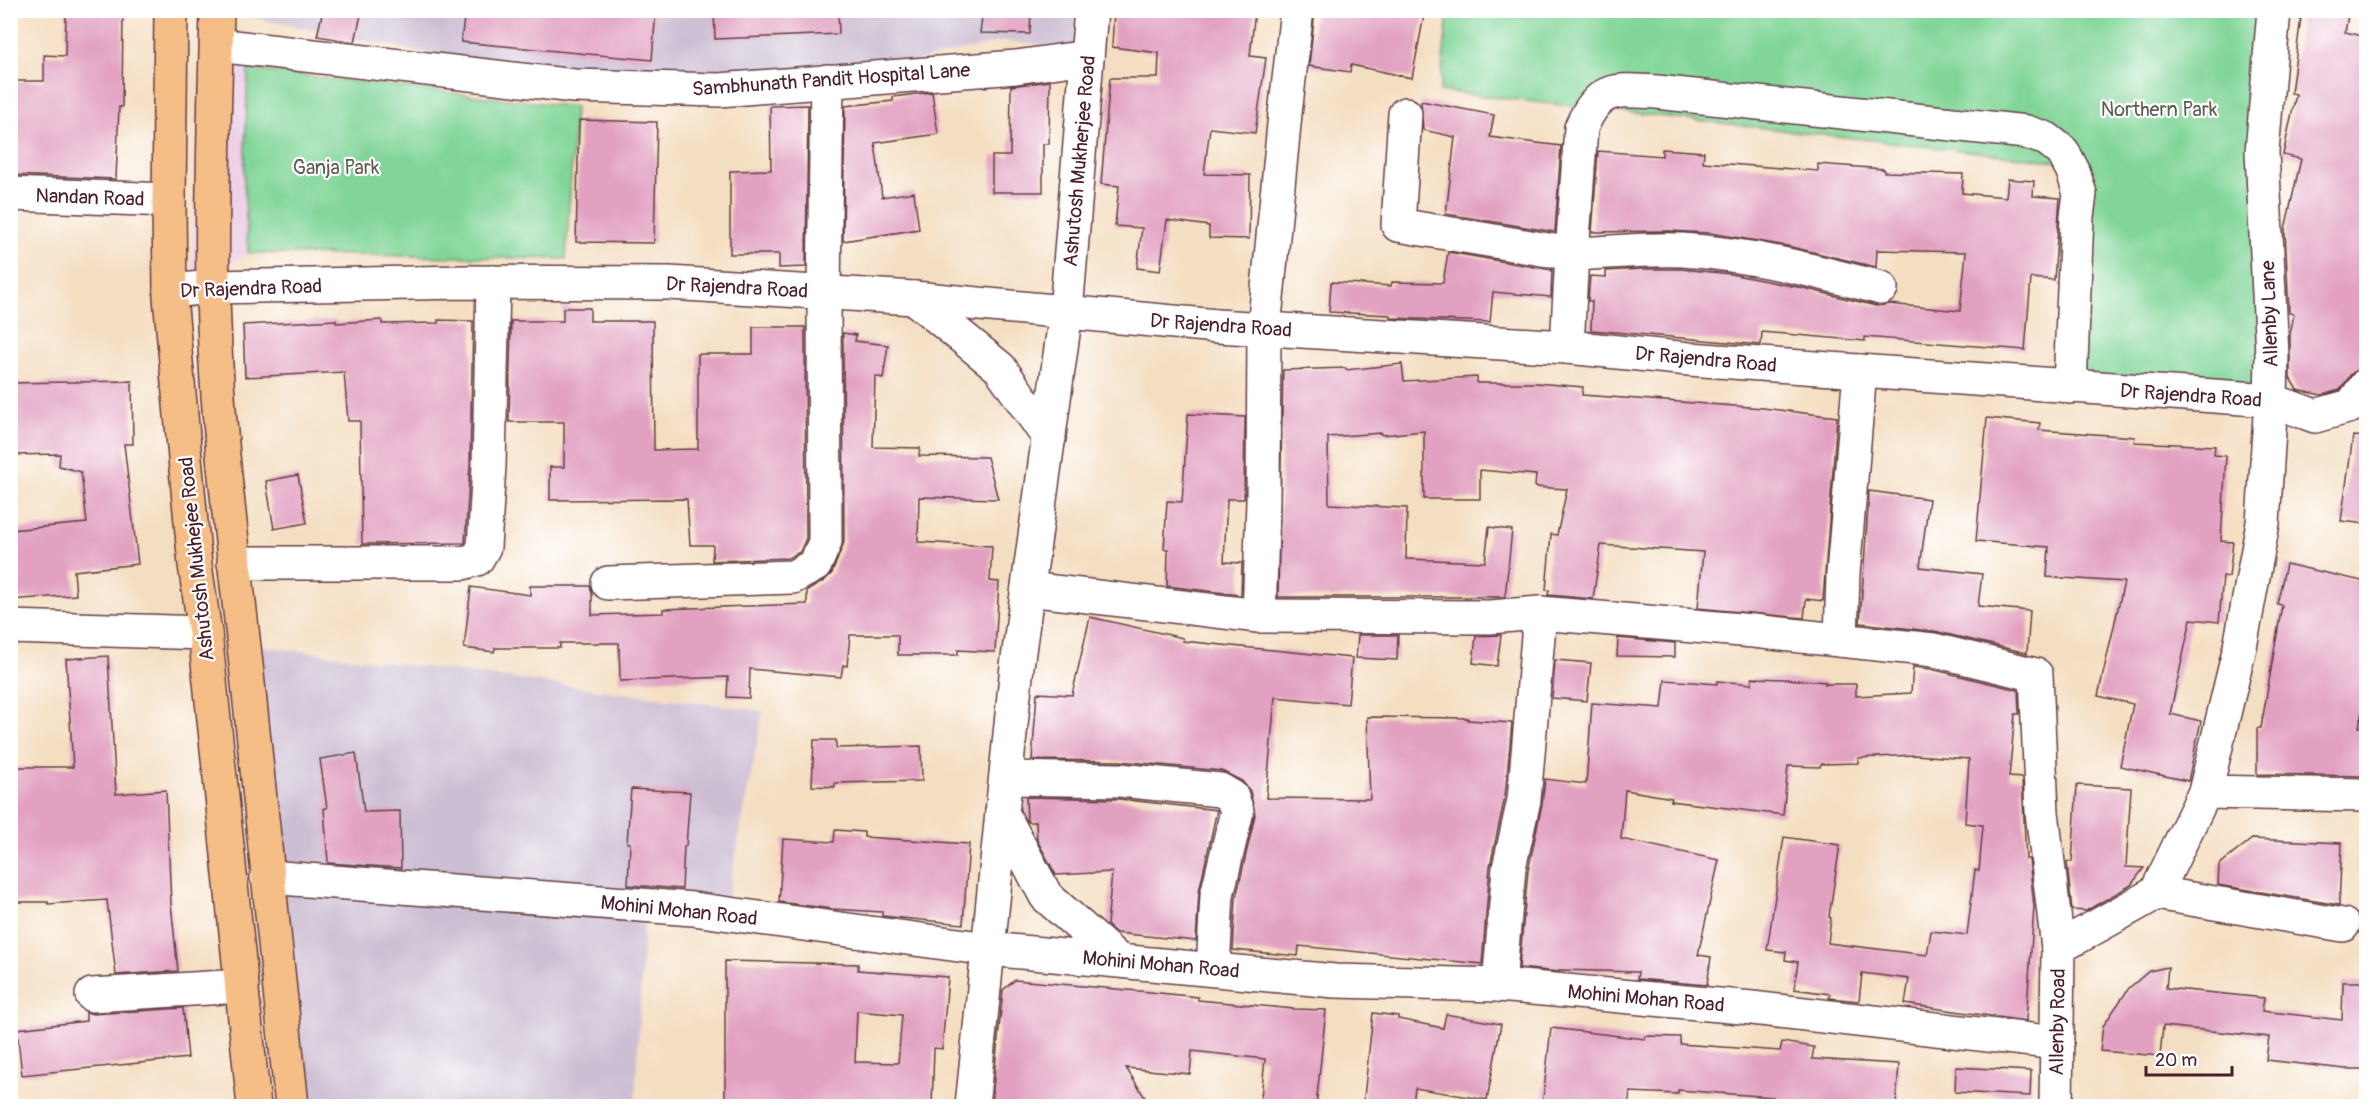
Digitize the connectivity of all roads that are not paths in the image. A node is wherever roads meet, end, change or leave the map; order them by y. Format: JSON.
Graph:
{"nodes":[{"id":1,"x":171,"y":10,"type":"edge"},
{"id":2,"x":217,"y":10,"type":"edge"},
{"id":3,"x":1091,"y":10,"type":"edge"},
{"id":4,"x":1298,"y":10,"type":"edge"},
{"id":5,"x":2274,"y":10,"type":"edge"},
{"id":6,"x":217,"y":45,"type":"junction"},
{"id":7,"x":1087,"y":57,"type":"junction"},
{"id":8,"x":827,"y":81,"type":"junction"},
{"id":9,"x":1406,"y":114,"type":"dead end"},
{"id":10,"x":10,"y":194,"type":"edge"},
{"id":11,"x":169,"y":200,"type":"junction"},
{"id":12,"x":1572,"y":254,"type":"junction"},
{"id":13,"x":493,"y":282,"type":"junction"},
{"id":14,"x":213,"y":287,"type":"junction"},
{"id":15,"x":1881,"y":288,"type":"dead end"},
{"id":16,"x":170,"y":291,"type":"junction"},
{"id":17,"x":824,"y":292,"type":"junction"},
{"id":18,"x":914,"y":298,"type":"junction"},
{"id":19,"x":1066,"y":312,"type":"junction"},
{"id":20,"x":1264,"y":329,"type":"junction"},
{"id":21,"x":1567,"y":347,"type":"junction"},
{"id":22,"x":1860,"y":370,"type":"junction"},
{"id":23,"x":2367,"y":385,"type":"edge"},
{"id":24,"x":2070,"y":387,"type":"junction"},
{"id":25,"x":2271,"y":400,"type":"junction"},
{"id":26,"x":1049,"y":438,"type":"junction"},
{"id":27,"x":234,"y":563,"type":"junction"},
{"id":28,"x":608,"y":583,"type":"dead end"},
{"id":29,"x":1028,"y":589,"type":"junction"},
{"id":30,"x":1540,"y":613,"type":"junction"},
{"id":31,"x":1259,"y":616,"type":"junction"},
{"id":32,"x":10,"y":627,"type":"edge"},
{"id":33,"x":205,"y":633,"type":"junction"},
{"id":34,"x":1841,"y":640,"type":"junction"},
{"id":35,"x":1006,"y":778,"type":"junction"},
{"id":36,"x":2205,"y":792,"type":"junction"},
{"id":37,"x":2367,"y":795,"type":"edge"},
{"id":38,"x":1002,"y":813,"type":"junction"},
{"id":39,"x":267,"y":877,"type":"junction"},
{"id":40,"x":2156,"y":893,"type":"junction"},
{"id":41,"x":2343,"y":925,"type":"dead end"},
{"id":42,"x":2058,"y":948,"type":"junction"},
{"id":43,"x":988,"y":949,"type":"junction"},
{"id":44,"x":1118,"y":960,"type":"junction"},
{"id":45,"x":1213,"y":969,"type":"junction"},
{"id":46,"x":1499,"y":985,"type":"junction"},
{"id":47,"x":242,"y":986,"type":"junction"},
{"id":48,"x":92,"y":995,"type":"dead end"},
{"id":49,"x":2057,"y":1043,"type":"junction"},
{"id":50,"x":254,"y":1107,"type":"edge"},
{"id":51,"x":292,"y":1107,"type":"edge"},
{"id":52,"x":972,"y":1107,"type":"edge"},
{"id":53,"x":2056,"y":1107,"type":"edge"}],
"edges":[{"from":1,"to":11,"type":"main road","name":"Ashutosh Mukhejee Road"},
{"from":2,"to":6,"type":"main road","name":"Ashutosh Mukhejee Road"},
{"from":3,"to":7,"type":"street","name":"Ashutosh Mukherjee Road"},
{"from":4,"to":20,"type":"street"},
{"from":5,"to":25,"type":"street","name":"Allenby Lane"},
{"from":6,"to":8,"type":"street","name":"Sambhunath Pandit Hospital Lane"},
{"from":6,"to":14,"type":"main road","name":"Ashutosh Mukhejee Road"},
{"from":7,"to":8,"type":"street","name":"Sambhunath Pandit Hospital Lane"},
{"from":7,"to":19,"type":"street","name":"Ashutosh Mukherjee Road"},
{"from":8,"to":17,"type":"street"},
{"from":9,"to":12,"type":"street"},
{"from":10,"to":11,"type":"street","name":"Nandan Road"},
{"from":11,"to":16,"type":"main road","name":"Ashutosh Mukhejee Road"},
{"from":12,"to":15,"type":"street"},
{"from":12,"to":21,"type":"street"},
{"from":12,"to":24,"type":"street"},
{"from":13,"to":14,"type":"street","name":"Dr Rajendra Road"},
{"from":13,"to":17,"type":"street","name":"Dr Rajendra Road"},
{"from":13,"to":27,"type":"street"},
{"from":14,"to":16,"type":"street","name":"Dr Rajendra Road"},
{"from":14,"to":27,"type":"main road","name":"Ashutosh Mukhejee Road"},
{"from":16,"to":33,"type":"main road","name":"Ashutosh Mukhejee Road"},
{"from":17,"to":18,"type":"street","name":"Dr Rajendra Road"},
{"from":17,"to":28,"type":"street"},
{"from":18,"to":19,"type":"street","name":"Dr Rajendra Road"},
{"from":18,"to":26,"type":"street"},
{"from":19,"to":20,"type":"street","name":"Dr Rajendra Road"},
{"from":19,"to":26,"type":"street","name":"Ashutosh Mukherjee Road"},
{"from":20,"to":21,"type":"street","name":"Dr Rajendra Road"},
{"from":20,"to":31,"type":"street"},
{"from":21,"to":22,"type":"street","name":"Dr Rajendra Road"},
{"from":22,"to":24,"type":"street","name":"Dr Rajendra Road"},
{"from":22,"to":34,"type":"street"},
{"from":23,"to":25,"type":"street","name":"Dr Rajendra Road"},
{"from":24,"to":25,"type":"street","name":"Dr Rajendra Road"},
{"from":25,"to":36,"type":"street","name":"Allenby Lane"},
{"from":26,"to":29,"type":"street","name":"Ashutosh Mukherjee Road"},
{"from":27,"to":39,"type":"main road","name":"Ashutosh Mukhejee Road"},
{"from":29,"to":31,"type":"street"},
{"from":29,"to":35,"type":"street","name":"Ashutosh Mukherjee Road"},
{"from":30,"to":31,"type":"street"},
{"from":30,"to":34,"type":"street"},
{"from":30,"to":46,"type":"street"},
{"from":32,"to":33,"type":"street"},
{"from":33,"to":47,"type":"main road","name":"Ashutosh Mukhejee Road"},
{"from":34,"to":42,"type":"street"},
{"from":35,"to":38,"type":"street","name":"Ashutosh Mukherjee Road"},
{"from":35,"to":45,"type":"street"},
{"from":36,"to":37,"type":"street"},
{"from":36,"to":40,"type":"street"},
{"from":38,"to":43,"type":"street","name":"Ashutosh Mukherjee Road"},
{"from":38,"to":44,"type":"street"},
{"from":39,"to":43,"type":"street","name":"Mohini Mohan Road"},
{"from":39,"to":51,"type":"main road","name":"Ashutosh Mukhejee Road"},
{"from":40,"to":41,"type":"street"},
{"from":40,"to":42,"type":"street","name":"Allenby Road"},
{"from":42,"to":49,"type":"street","name":"Allenby Road"},
{"from":43,"to":44,"type":"street","name":"Mohini Mohan Road"},
{"from":43,"to":52,"type":"street","name":"Ashutosh Mukherjee Road"},
{"from":44,"to":45,"type":"street","name":"Mohini Mohan Road"},
{"from":45,"to":46,"type":"street","name":"Mohini Mohan Road"},
{"from":46,"to":49,"type":"street","name":"Mohini Mohan Road"},
{"from":47,"to":48,"type":"street"},
{"from":47,"to":50,"type":"main road","name":"Ashutosh Mukhejee Road"},
{"from":49,"to":53,"type":"street","name":"Allenby Road"}]}
